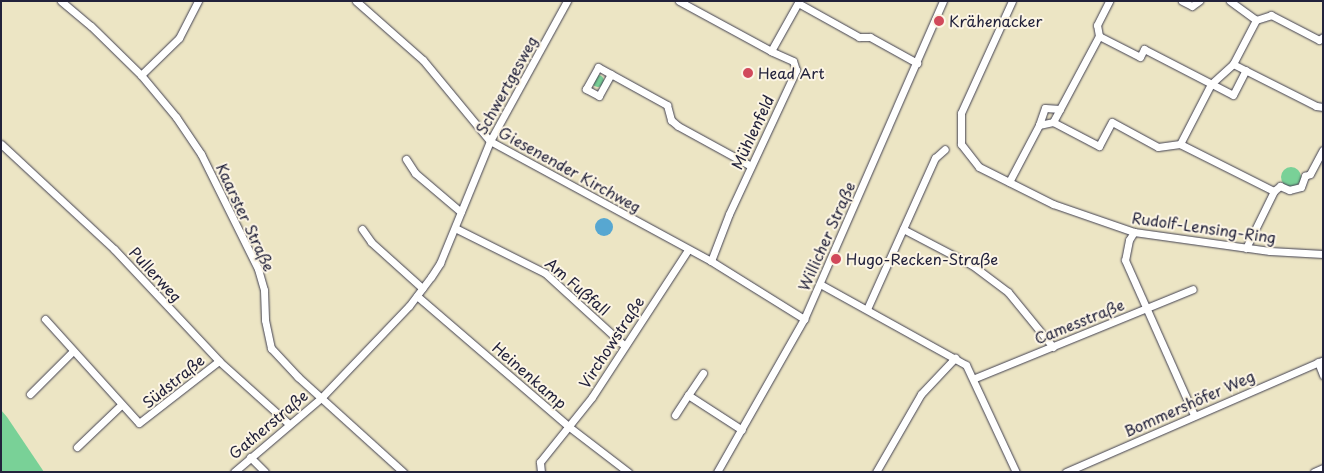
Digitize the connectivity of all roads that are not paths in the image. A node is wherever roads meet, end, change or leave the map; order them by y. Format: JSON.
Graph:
{"nodes":[{"id":1,"x":61,"y":1,"type":"edge"},
{"id":2,"x":198,"y":1,"type":"edge"},
{"id":3,"x":356,"y":1,"type":"edge"},
{"id":4,"x":567,"y":1,"type":"edge"},
{"id":5,"x":679,"y":1,"type":"edge"},
{"id":6,"x":943,"y":1,"type":"edge"},
{"id":7,"x":1012,"y":1,"type":"edge"},
{"id":8,"x":1110,"y":1,"type":"edge"},
{"id":9,"x":1182,"y":1,"type":"edge"},
{"id":10,"x":1199,"y":1,"type":"edge"},
{"id":11,"x":1230,"y":1,"type":"edge"},
{"id":12,"x":799,"y":2,"type":"edge"},
{"id":13,"x":1253,"y":16,"type":"junction"},
{"id":14,"x":1099,"y":36,"type":"junction"},
{"id":15,"x":1323,"y":37,"type":"edge"},
{"id":16,"x":771,"y":51,"type":"junction"},
{"id":17,"x":917,"y":63,"type":"junction"},
{"id":18,"x":1233,"y":64,"type":"junction"},
{"id":19,"x":1246,"y":70,"type":"junction"},
{"id":20,"x":611,"y":74,"type":"dead end"},
{"id":21,"x":141,"y":75,"type":"junction"},
{"id":22,"x":1211,"y":84,"type":"junction"},
{"id":23,"x":1323,"y":107,"type":"edge"},
{"id":24,"x":1060,"y":109,"type":"junction"},
{"id":25,"x":1053,"y":122,"type":"junction"},
{"id":26,"x":1040,"y":125,"type":"junction"},
{"id":27,"x":490,"y":141,"type":"junction"},
{"id":28,"x":1,"y":144,"type":"edge"},
{"id":29,"x":1180,"y":144,"type":"junction"},
{"id":30,"x":945,"y":149,"type":"dead end"},
{"id":31,"x":1323,"y":150,"type":"edge"},
{"id":32,"x":406,"y":159,"type":"dead end"},
{"id":33,"x":751,"y":166,"type":"junction"},
{"id":34,"x":1010,"y":182,"type":"junction"},
{"id":35,"x":1274,"y":191,"type":"junction"},
{"id":36,"x":461,"y":212,"type":"junction"},
{"id":37,"x":455,"y":228,"type":"junction"},
{"id":38,"x":362,"y":229,"type":"dead end"},
{"id":39,"x":903,"y":229,"type":"junction"},
{"id":40,"x":1134,"y":232,"type":"junction"},
{"id":41,"x":1246,"y":248,"type":"junction"},
{"id":42,"x":688,"y":250,"type":"junction"},
{"id":43,"x":1323,"y":254,"type":"edge"},
{"id":44,"x":711,"y":261,"type":"junction"},
{"id":45,"x":820,"y":284,"type":"junction"},
{"id":46,"x":422,"y":288,"type":"junction"},
{"id":47,"x":1193,"y":289,"type":"dead end"},
{"id":48,"x":417,"y":296,"type":"junction"},
{"id":49,"x":1146,"y":308,"type":"junction"},
{"id":50,"x":867,"y":309,"type":"junction"},
{"id":51,"x":45,"y":319,"type":"dead end"},
{"id":52,"x":804,"y":319,"type":"junction"},
{"id":53,"x":624,"y":346,"type":"junction"},
{"id":54,"x":1053,"y":346,"type":"junction"},
{"id":55,"x":73,"y":351,"type":"junction"},
{"id":56,"x":955,"y":358,"type":"junction"},
{"id":57,"x":219,"y":361,"type":"junction"},
{"id":58,"x":1320,"y":361,"type":"edge"},
{"id":59,"x":702,"y":373,"type":"dead end"},
{"id":60,"x":1323,"y":375,"type":"edge"},
{"id":61,"x":975,"y":378,"type":"junction"},
{"id":62,"x":30,"y":394,"type":"dead end"},
{"id":63,"x":688,"y":395,"type":"junction"},
{"id":64,"x":321,"y":398,"type":"junction"},
{"id":65,"x":121,"y":405,"type":"junction"},
{"id":66,"x":1194,"y":415,"type":"junction"},
{"id":67,"x":675,"y":416,"type":"dead end"},
{"id":68,"x":290,"y":424,"type":"junction"},
{"id":69,"x":568,"y":426,"type":"junction"},
{"id":70,"x":742,"y":430,"type":"junction"},
{"id":71,"x":77,"y":448,"type":"dead end"},
{"id":72,"x":250,"y":457,"type":"junction"},
{"id":73,"x":1323,"y":468,"type":"edge"},
{"id":74,"x":234,"y":472,"type":"edge"},
{"id":75,"x":264,"y":472,"type":"edge"},
{"id":76,"x":403,"y":472,"type":"edge"},
{"id":77,"x":541,"y":472,"type":"edge"},
{"id":78,"x":628,"y":472,"type":"edge"},
{"id":79,"x":717,"y":472,"type":"edge"},
{"id":80,"x":876,"y":472,"type":"edge"},
{"id":81,"x":1016,"y":472,"type":"edge"},
{"id":82,"x":1066,"y":472,"type":"edge"},
{"id":83,"x":1314,"y":472,"type":"edge"}],
"edges":[{"from":1,"to":21,"type":"street","name":"Kaarster Straße"},
{"from":2,"to":21,"type":"street"},
{"from":3,"to":27,"type":"street","name":"Giesenender Kirchweg"},
{"from":4,"to":27,"type":"street","name":"Schwertgesweg"},
{"from":5,"to":16,"type":"street","name":"Mühlenfeld"},
{"from":6,"to":17,"type":"street","name":"Willicher Straße"},
{"from":7,"to":34,"type":"street","name":"Rudolf-Lensing-Ring"},
{"from":8,"to":14,"type":"street"},
{"from":9,"to":10,"type":"street"},
{"from":11,"to":13,"type":"street"},
{"from":12,"to":16,"type":"street"},
{"from":12,"to":17,"type":"street"},
{"from":13,"to":15,"type":"street"},
{"from":13,"to":18,"type":"street"},
{"from":14,"to":22,"type":"street"},
{"from":14,"to":24,"type":"street"},
{"from":16,"to":33,"type":"street","name":"Mühlenfeld"},
{"from":17,"to":45,"type":"street","name":"Willicher Straße"},
{"from":18,"to":19,"type":"street"},
{"from":18,"to":22,"type":"street"},
{"from":19,"to":22,"type":"street"},
{"from":19,"to":23,"type":"street"},
{"from":20,"to":33,"type":"street"},
{"from":21,"to":64,"type":"street","name":"Kaarster Straße"},
{"from":22,"to":29,"type":"street"},
{"from":24,"to":25,"type":"street"},
{"from":24,"to":26,"type":"street"},
{"from":25,"to":26,"type":"street"},
{"from":25,"to":29,"type":"street"},
{"from":26,"to":34,"type":"street"},
{"from":27,"to":36,"type":"street","name":"Schwertgesweg"},
{"from":27,"to":42,"type":"street","name":"Giesenender Kirchweg"},
{"from":28,"to":57,"type":"street","name":"Pullerweg"},
{"from":29,"to":35,"type":"street"},
{"from":30,"to":39,"type":"street"},
{"from":31,"to":35,"type":"street"},
{"from":32,"to":36,"type":"street"},
{"from":33,"to":44,"type":"street","name":"Mühlenfeld"},
{"from":34,"to":40,"type":"street","name":"Rudolf-Lensing-Ring"},
{"from":35,"to":41,"type":"street"},
{"from":36,"to":37,"type":"street","name":"Schwertgesweg"},
{"from":37,"to":46,"type":"street","name":"Schwertgesweg"},
{"from":37,"to":53,"type":"street","name":"Am Fußfall"},
{"from":38,"to":46,"type":"street"},
{"from":39,"to":50,"type":"street"},
{"from":39,"to":54,"type":"street"},
{"from":40,"to":41,"type":"street","name":"Rudolf-Lensing-Ring"},
{"from":40,"to":49,"type":"street"},
{"from":41,"to":43,"type":"street","name":"Rudolf-Lensing-Ring"},
{"from":42,"to":44,"type":"street","name":"Giesenender Kirchweg"},
{"from":42,"to":53,"type":"street","name":"Virchowstraße"},
{"from":44,"to":52,"type":"street","name":"Giesenender Kirchweg"},
{"from":45,"to":50,"type":"street"},
{"from":45,"to":52,"type":"street","name":"Willicher Straße"},
{"from":46,"to":48,"type":"street","name":"Schwertgesweg"},
{"from":47,"to":49,"type":"street","name":"Camesstraße"},
{"from":48,"to":64,"type":"street","name":"Schwertgesweg"},
{"from":48,"to":69,"type":"street","name":"Heinenkamp"},
{"from":49,"to":54,"type":"street","name":"Camesstraße"},
{"from":49,"to":66,"type":"street"},
{"from":50,"to":56,"type":"street"},
{"from":51,"to":55,"type":"street","name":"Südstraße"},
{"from":52,"to":70,"type":"street","name":"Willicher Straße"},
{"from":53,"to":69,"type":"street","name":"Virchowstraße"},
{"from":54,"to":61,"type":"street","name":"Camesstraße"},
{"from":55,"to":62,"type":"street"},
{"from":55,"to":65,"type":"street","name":"Südstraße"},
{"from":56,"to":61,"type":"street"},
{"from":56,"to":80,"type":"street"},
{"from":57,"to":65,"type":"street","name":"Südstraße"},
{"from":57,"to":68,"type":"street","name":"Pullerweg"},
{"from":58,"to":60,"type":"street"},
{"from":58,"to":66,"type":"street","name":"Bommershöfer Weg"},
{"from":59,"to":63,"type":"street"},
{"from":61,"to":81,"type":"street"},
{"from":63,"to":67,"type":"street"},
{"from":63,"to":70,"type":"street"},
{"from":64,"to":68,"type":"street","name":"Gatherstraße"},
{"from":64,"to":76,"type":"street","name":"Kaarster Straße"},
{"from":65,"to":71,"type":"street","name":"Südstraße"},
{"from":66,"to":82,"type":"street","name":"Bommershöfer Weg"},
{"from":68,"to":72,"type":"street","name":"Gatherstraße"},
{"from":69,"to":77,"type":"street","name":"Virchowstraße"},
{"from":69,"to":78,"type":"street","name":"Heinenkamp"},
{"from":70,"to":79,"type":"street","name":"Willicher Straße"},
{"from":72,"to":74,"type":"street","name":"Gatherstraße"},
{"from":72,"to":75,"type":"street"},
{"from":73,"to":83,"type":"street"}]}
